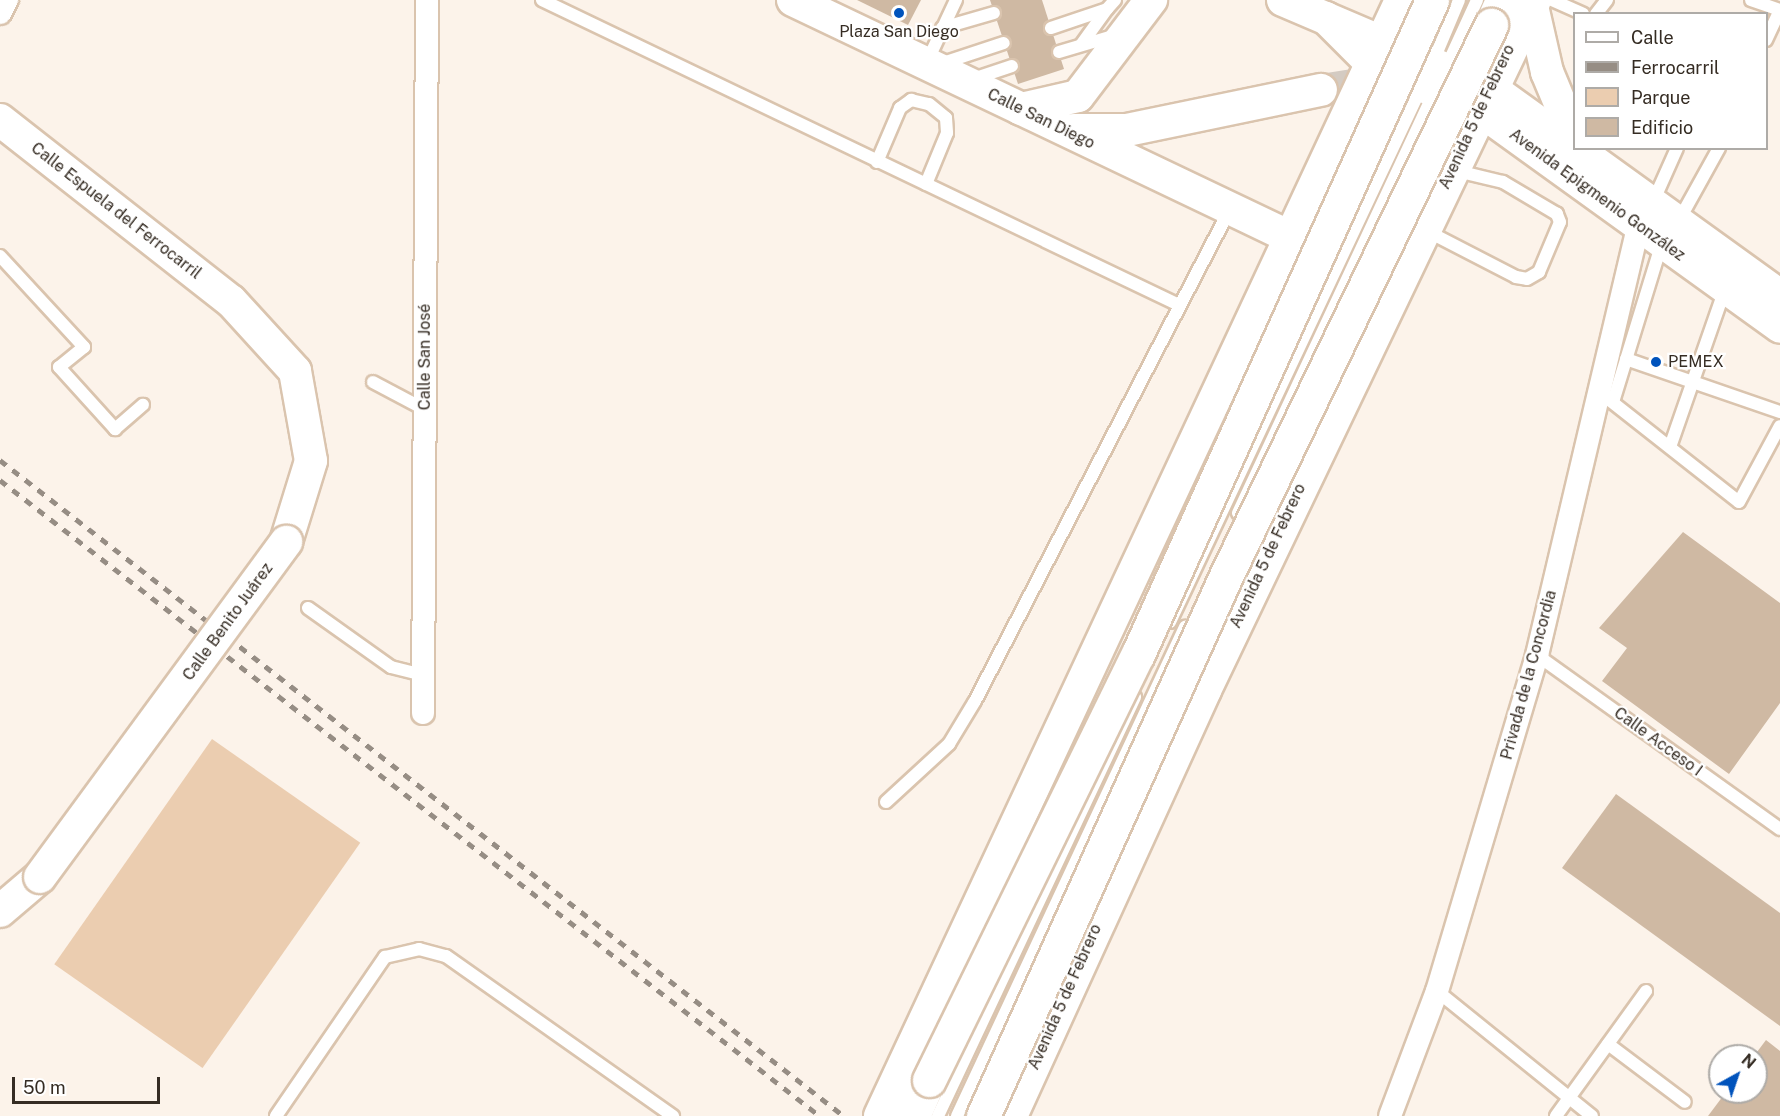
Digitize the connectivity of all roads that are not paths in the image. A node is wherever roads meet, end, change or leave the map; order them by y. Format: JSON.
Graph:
{"nodes":[{"id":1,"x":7,"y":0,"type":"edge"},
{"id":2,"x":427,"y":0,"type":"edge"},
{"id":3,"x":542,"y":0,"type":"edge"},
{"id":4,"x":793,"y":0,"type":"edge"},
{"id":5,"x":956,"y":0,"type":"edge"},
{"id":6,"x":1151,"y":0,"type":"edge"},
{"id":7,"x":1283,"y":0,"type":"edge"},
{"id":8,"x":1401,"y":0,"type":"edge"},
{"id":9,"x":1432,"y":0,"type":"edge"},
{"id":10,"x":1459,"y":0,"type":"edge"},
{"id":11,"x":1477,"y":0,"type":"edge"},
{"id":12,"x":1607,"y":0,"type":"edge"},
{"id":13,"x":1752,"y":0,"type":"edge"},
{"id":14,"x":1530,"y":1,"type":"edge"},
{"id":15,"x":1780,"y":10,"type":"edge"},
{"id":16,"x":1575,"y":12,"type":"edge"},
{"id":17,"x":1598,"y":12,"type":"edge"},
{"id":18,"x":0,"y":13,"type":"edge"},
{"id":19,"x":994,"y":13,"type":"dead end"},
{"id":20,"x":1116,"y":14,"type":"edge"},
{"id":21,"x":942,"y":28,"type":"junction"},
{"id":22,"x":1051,"y":28,"type":"dead end"},
{"id":23,"x":1768,"y":38,"type":"edge"},
{"id":24,"x":1004,"y":43,"type":"dead end"},
{"id":25,"x":1081,"y":45,"type":"junction"},
{"id":26,"x":1059,"y":52,"type":"dead end"},
{"id":27,"x":1377,"y":53,"type":"junction"},
{"id":28,"x":929,"y":65,"type":"junction"},
{"id":29,"x":1012,"y":66,"type":"dead end"},
{"id":30,"x":1434,"y":77,"type":"junction"},
{"id":31,"x":964,"y":82,"type":"junction"},
{"id":32,"x":1321,"y":90,"type":"tunnel mouth"},
{"id":33,"x":1486,"y":100,"type":"junction"},
{"id":34,"x":1021,"y":109,"type":"junction"},
{"id":35,"x":0,"y":120,"type":"edge"},
{"id":36,"x":1517,"y":122,"type":"junction"},
{"id":37,"x":1064,"y":130,"type":"junction"},
{"id":38,"x":1573,"y":142,"type":"edge"},
{"id":39,"x":1573,"y":149,"type":"edge"},
{"id":40,"x":1576,"y":150,"type":"edge"},
{"id":41,"x":1676,"y":150,"type":"edge"},
{"id":42,"x":1717,"y":150,"type":"edge"},
{"id":43,"x":877,"y":162,"type":"junction"},
{"id":44,"x":1452,"y":170,"type":"junction"},
{"id":45,"x":926,"y":183,"type":"junction"},
{"id":46,"x":1322,"y":205,"type":"dead end"},
{"id":47,"x":1230,"y":209,"type":"junction"},
{"id":48,"x":1658,"y":223,"type":"junction"},
{"id":49,"x":1424,"y":229,"type":"junction"},
{"id":50,"x":1290,"y":237,"type":"junction"},
{"id":51,"x":0,"y":256,"type":"edge"},
{"id":52,"x":1726,"y":288,"type":"junction"},
{"id":53,"x":1778,"y":293,"type":"edge"},
{"id":54,"x":231,"y":301,"type":"joint"},
{"id":55,"x":1179,"y":305,"type":"junction"},
{"id":56,"x":1780,"y":327,"type":"edge"},
{"id":57,"x":1626,"y":358,"type":"junction"},
{"id":58,"x":1693,"y":380,"type":"junction"},
{"id":59,"x":373,"y":382,"type":"dead end"},
{"id":60,"x":1605,"y":396,"type":"junction"},
{"id":61,"x":143,"y":405,"type":"dead end"},
{"id":62,"x":424,"y":409,"type":"junction"},
{"id":63,"x":1780,"y":412,"type":"edge"},
{"id":64,"x":1780,"y":426,"type":"edge"},
{"id":65,"x":1670,"y":447,"type":"junction"},
{"id":66,"x":1234,"y":523,"type":"dead end"},
{"id":67,"x":1148,"y":551,"type":"junction"},
{"id":68,"x":308,"y":608,"type":"dead end"},
{"id":69,"x":1194,"y":609,"type":"dead end"},
{"id":70,"x":1162,"y":639,"type":"dead end"},
{"id":71,"x":1537,"y":656,"type":"junction"},
{"id":72,"x":423,"y":675,"type":"junction"},
{"id":73,"x":1142,"y":682,"type":"dead end"},
{"id":74,"x":423,"y":713,"type":"dead end"},
{"id":75,"x":886,"y":802,"type":"dead end"},
{"id":76,"x":1780,"y":830,"type":"edge"},
{"id":77,"x":0,"y":912,"type":"edge"},
{"id":78,"x":1437,"y":991,"type":"junction"},
{"id":79,"x":1647,"y":991,"type":"dead end"},
{"id":80,"x":1608,"y":1044,"type":"junction"},
{"id":81,"x":1568,"y":1097,"type":"junction"},
{"id":82,"x":1685,"y":1102,"type":"dead end"},
{"id":83,"x":276,"y":1116,"type":"edge"},
{"id":84,"x":673,"y":1116,"type":"edge"},
{"id":85,"x":880,"y":1116,"type":"edge"},
{"id":86,"x":913,"y":1116,"type":"edge"},
{"id":87,"x":938,"y":1116,"type":"edge"},
{"id":88,"x":957,"y":1116,"type":"edge"},
{"id":89,"x":983,"y":1116,"type":"edge"},
{"id":90,"x":1011,"y":1116,"type":"edge"},
{"id":91,"x":1390,"y":1116,"type":"edge"},
{"id":92,"x":1556,"y":1116,"type":"edge"},
{"id":93,"x":1592,"y":1116,"type":"edge"}],
"edges":[{"from":1,"to":18,"type":"street"},
{"from":2,"to":62,"type":"street","name":"Calle San José"},
{"from":3,"to":43,"type":"lane"},
{"from":4,"to":28,"type":"main road","name":"Calle San Diego"},
{"from":5,"to":21,"type":"lane"},
{"from":6,"to":20,"type":"main road"},
{"from":7,"to":27,"type":"main road","name":"Avenida Epigmenio González"},
{"from":8,"to":27,"type":"main road"},
{"from":9,"to":86,"type":"highway","bridge":true},
{"from":10,"to":30,"type":"lane"},
{"from":11,"to":30,"type":"lane"},
{"from":12,"to":17,"type":"lane"},
{"from":13,"to":15,"type":"lane"},
{"from":14,"to":16,"type":"lane"},
{"from":14,"to":33,"type":"main road","name":"Avenida 5 de Febrero"},
{"from":14,"to":38,"type":"main road"},
{"from":14,"to":89,"type":"highway","name":"Avenida 5 de Febrero","bridge":true},
{"from":15,"to":23,"type":"lane"},
{"from":19,"to":21,"type":"lane"},
{"from":20,"to":22,"type":"lane"},
{"from":20,"to":25,"type":"lane"},
{"from":20,"to":25,"type":"lane"},
{"from":20,"to":34,"type":"main road"},
{"from":21,"to":28,"type":"lane"},
{"from":24,"to":28,"type":"lane"},
{"from":25,"to":26,"type":"lane"},
{"from":27,"to":30,"type":"main road","name":"Avenida Epigmenio González"},
{"from":27,"to":50,"type":"main road"},
{"from":28,"to":31,"type":"main road","name":"Calle San Diego"},
{"from":29,"to":31,"type":"lane"},
{"from":30,"to":33,"type":"main road","name":"Avenida Epigmenio González"},
{"from":30,"to":66,"type":"lane"},
{"from":30,"to":70,"type":"lane"},
{"from":31,"to":34,"type":"main road","name":"Calle San Diego"},
{"from":32,"to":37,"type":"main road"},
{"from":33,"to":36,"type":"main road","name":"Avenida Epigmenio González"},
{"from":33,"to":44,"type":"main road","name":"Avenida 5 de Febrero"},
{"from":34,"to":37,"type":"main road","name":"Calle San Diego"},
{"from":35,"to":54,"type":"main road","name":"Calle Espuela del Ferrocarril"},
{"from":36,"to":39,"type":"main road","name":"Avenida Epigmenio González"},
{"from":36,"to":48,"type":"main road","name":"Avenida Epigmenio González"},
{"from":37,"to":47,"type":"main road","name":"Calle San Diego"},
{"from":40,"to":48,"type":"main road","name":"Avenida Epigmenio González"},
{"from":40,"to":53,"type":"main road"},
{"from":41,"to":48,"type":"lane"},
{"from":42,"to":48,"type":"lane"},
{"from":43,"to":45,"type":"lane"},
{"from":43,"to":45,"type":"lane"},
{"from":44,"to":49,"type":"main road","name":"Avenida 5 de Febrero"},
{"from":44,"to":49,"type":"lane"},
{"from":45,"to":55,"type":"lane"},
{"from":46,"to":67,"type":"main road"},
{"from":47,"to":50,"type":"main road","name":"Calle San Diego"},
{"from":47,"to":55,"type":"lane"},
{"from":48,"to":52,"type":"main road","name":"Avenida Epigmenio González"},
{"from":48,"to":53,"type":"main road","name":"Avenida Epigmenio González"},
{"from":48,"to":57,"type":"lane"},
{"from":48,"to":60,"type":"street","name":"Privada de la Concordia"},
{"from":49,"to":90,"type":"main road","name":"Avenida 5 de Febrero"},
{"from":50,"to":67,"type":"main road"},
{"from":51,"to":61,"type":"lane"},
{"from":52,"to":56,"type":"main road","name":"Avenida Epigmenio González"},
{"from":52,"to":58,"type":"lane"},
{"from":54,"to":77,"type":"main road","name":"Calle Benito Juárez","bridge":true},
{"from":55,"to":75,"type":"lane"},
{"from":57,"to":58,"type":"lane"},
{"from":57,"to":60,"type":"lane"},
{"from":58,"to":63,"type":"lane"},
{"from":58,"to":65,"type":"lane"},
{"from":59,"to":62,"type":"lane"},
{"from":60,"to":65,"type":"lane"},
{"from":60,"to":71,"type":"street","name":"Privada de la Concordia"},
{"from":62,"to":72,"type":"street","name":"Calle San José"},
{"from":64,"to":65,"type":"lane"},
{"from":67,"to":85,"type":"main road"},
{"from":68,"to":72,"type":"lane"},
{"from":69,"to":88,"type":"lane"},
{"from":71,"to":76,"type":"lane","name":"Calle Acceso I"},
{"from":71,"to":78,"type":"street","name":"Privada de la Concordia"},
{"from":72,"to":74,"type":"street","name":"Calle San José"},
{"from":73,"to":87,"type":"lane"},
{"from":78,"to":81,"type":"lane"},
{"from":78,"to":91,"type":"street","name":"Privada de la Concordia"},
{"from":79,"to":80,"type":"lane"},
{"from":80,"to":81,"type":"lane"},
{"from":80,"to":82,"type":"lane"},
{"from":81,"to":92,"type":"lane"},
{"from":81,"to":93,"type":"lane"},
{"from":83,"to":84,"type":"lane"}]}
